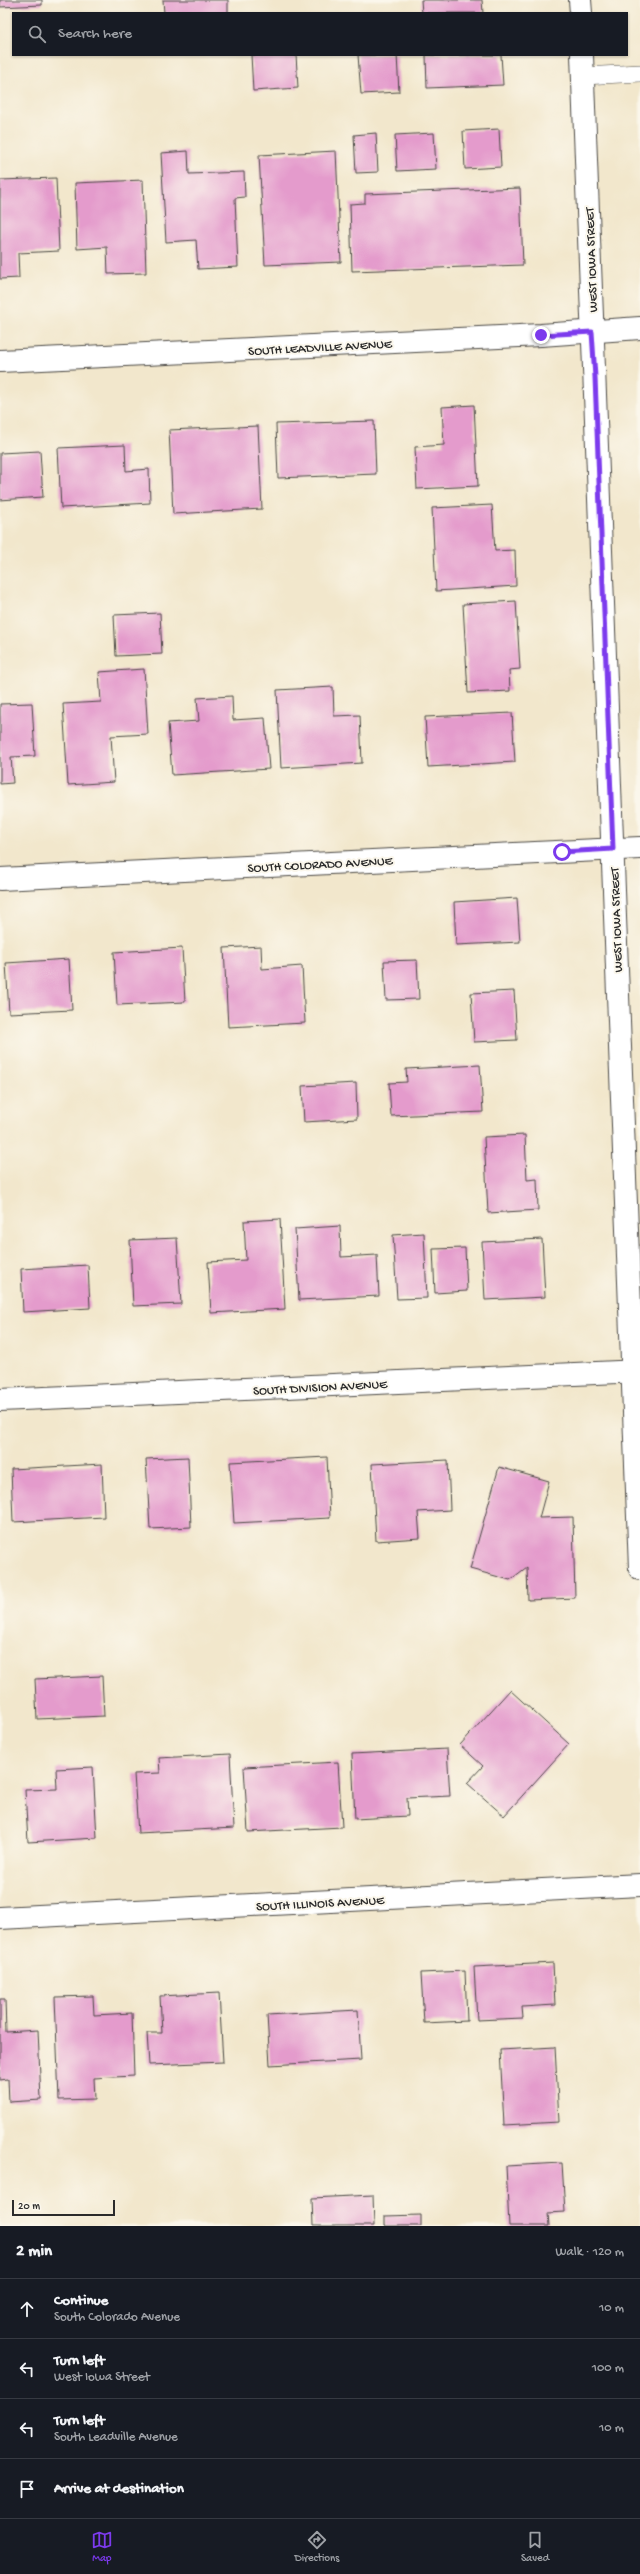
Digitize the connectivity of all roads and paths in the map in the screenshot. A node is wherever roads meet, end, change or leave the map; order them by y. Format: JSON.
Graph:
{"nodes":[{"id":1,"x":580,"y":0,"type":"edge"},
{"id":2,"x":581,"y":12,"type":"edge"},
{"id":3,"x":583,"y":65,"type":"edge"},
{"id":4,"x":640,"y":73,"type":"edge"},
{"id":5,"x":640,"y":328,"type":"edge"},
{"id":6,"x":592,"y":332,"type":"junction"},
{"id":7,"x":0,"y":361,"type":"edge"},
{"id":8,"x":640,"y":848,"type":"edge"},
{"id":9,"x":613,"y":849,"type":"junction"},
{"id":10,"x":0,"y":879,"type":"edge"},
{"id":11,"x":636,"y":1372,"type":"edge"},
{"id":12,"x":0,"y":1400,"type":"edge"},
{"id":13,"x":640,"y":1569,"type":"edge"},
{"id":14,"x":640,"y":1886,"type":"edge"},
{"id":15,"x":0,"y":1918,"type":"edge"}],
"edges":[{"from":1,"to":2,"type":"street"},
{"from":3,"to":4,"type":"lane"},
{"from":3,"to":6,"type":"street","name":"WEST IOWA STREET"},
{"from":5,"to":6,"type":"street","name":"SOUTH LEADVILLE AVENUE"},
{"from":6,"to":7,"type":"street","name":"SOUTH LEADVILLE AVENUE"},
{"from":6,"to":9,"type":"street","name":"WEST IOWA STREET"},
{"from":8,"to":9,"type":"street","name":"SOUTH COLORADO AVENUE"},
{"from":9,"to":10,"type":"street","name":"SOUTH COLORADO AVENUE"},
{"from":9,"to":11,"type":"street","name":"WEST IOWA STREET"},
{"from":11,"to":12,"type":"street","name":"SOUTH DIVISION AVENUE"},
{"from":11,"to":13,"type":"street","name":"WEST IOWA STREET"},
{"from":14,"to":15,"type":"street","name":"SOUTH ILLINOIS AVENUE"}]}
